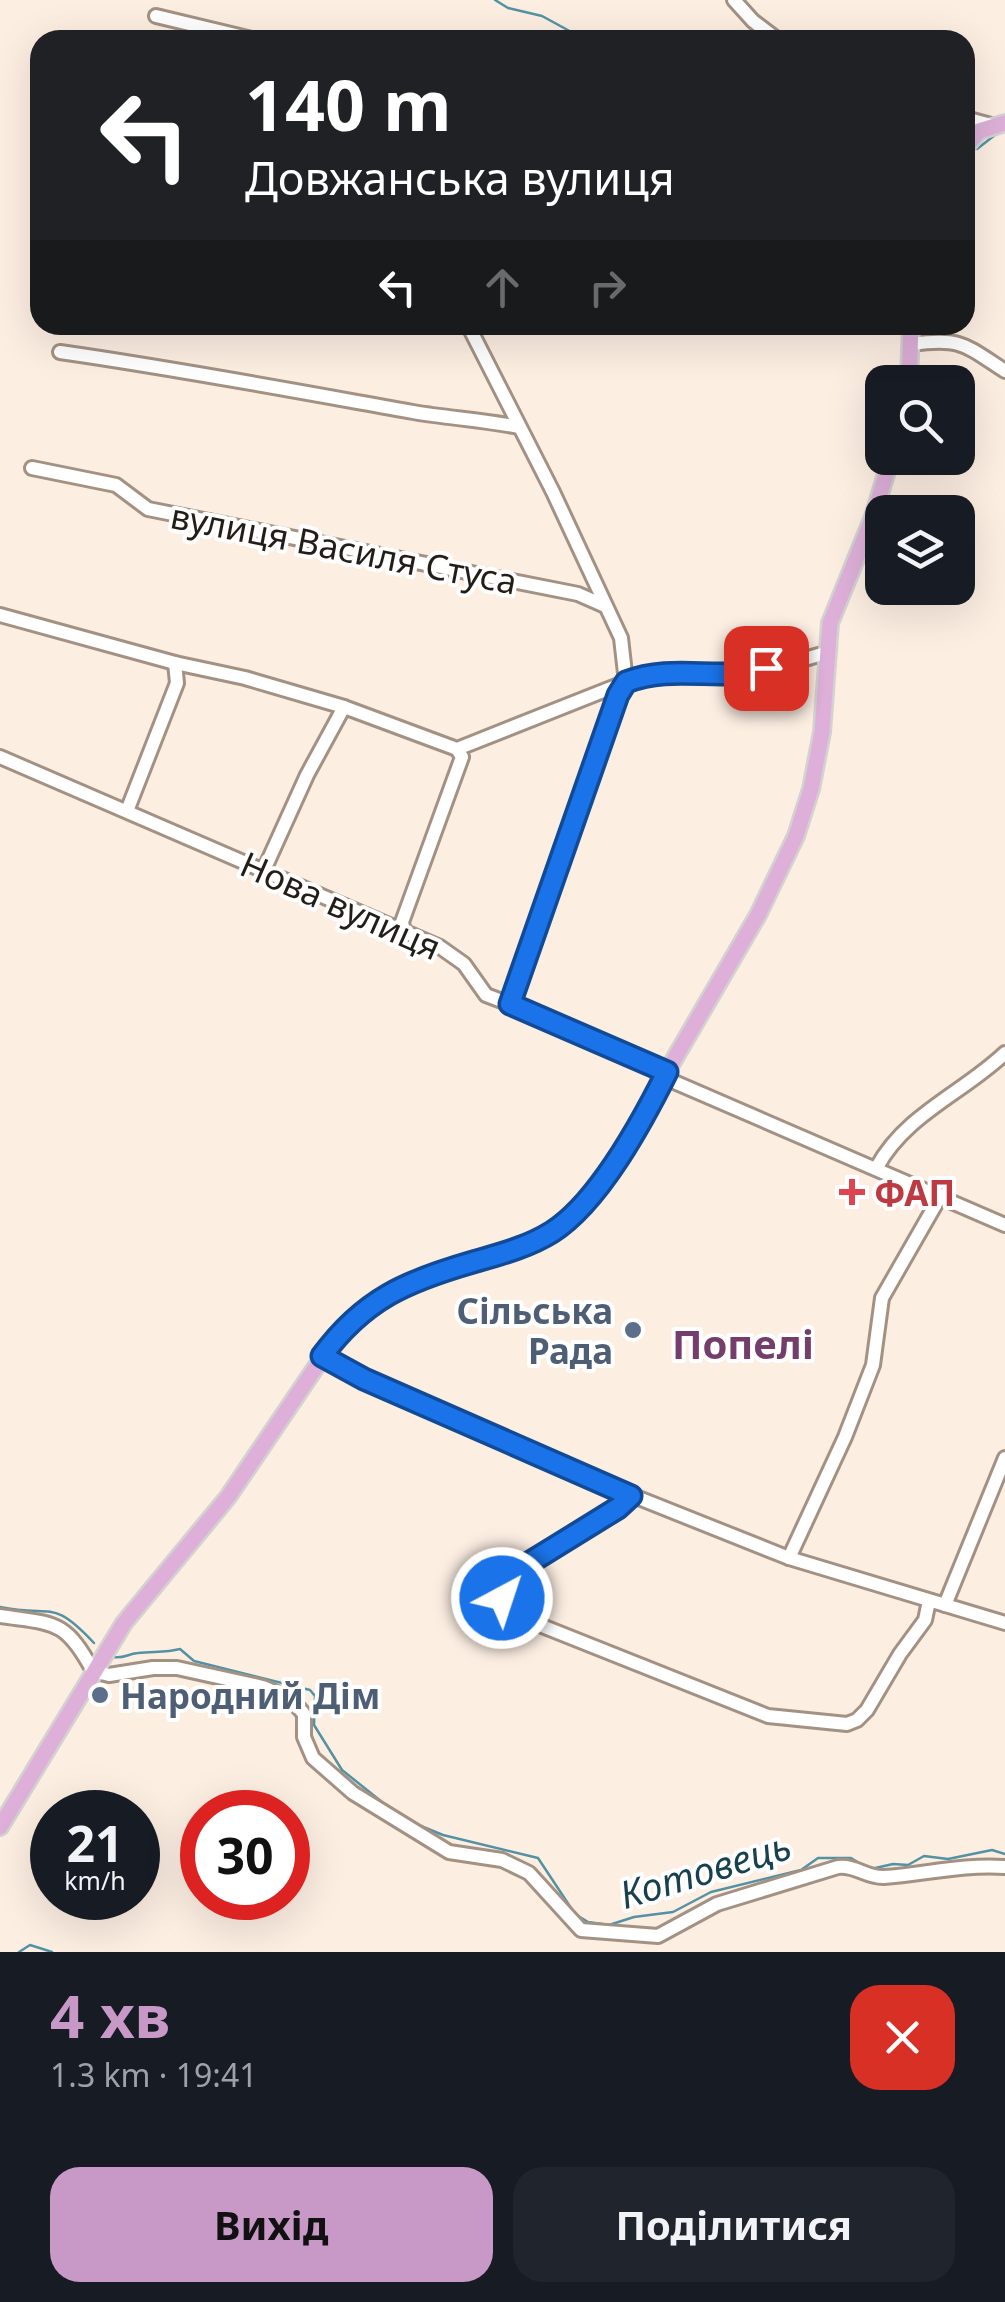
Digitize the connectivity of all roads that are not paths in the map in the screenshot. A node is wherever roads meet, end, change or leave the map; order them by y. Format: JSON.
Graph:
{"nodes":[{"id":1,"x":734,"y":0,"type":"edge"},
{"id":2,"x":156,"y":16,"type":"dead end"},
{"id":3,"x":214,"y":30,"type":"edge"},
{"id":4,"x":764,"y":30,"type":"edge"},
{"id":5,"x":998,"y":124,"type":"edge"},
{"id":6,"x":975,"y":135,"type":"edge"},
{"id":7,"x":473,"y":335,"type":"edge"},
{"id":8,"x":912,"y":335,"type":"edge"},
{"id":9,"x":912,"y":344,"type":"junction"},
{"id":10,"x":60,"y":352,"type":"dead end"},
{"id":11,"x":910,"y":365,"type":"edge"},
{"id":12,"x":1005,"y":371,"type":"edge"},
{"id":13,"x":519,"y":427,"type":"junction"},
{"id":14,"x":32,"y":468,"type":"dead end"},
{"id":15,"x":886,"y":475,"type":"edge"},
{"id":16,"x":603,"y":605,"type":"junction"},
{"id":17,"x":0,"y":615,"type":"edge"},
{"id":18,"x":826,"y":653,"type":"junction"},
{"id":19,"x":175,"y":663,"type":"junction"},
{"id":20,"x":626,"y":682,"type":"junction"},
{"id":21,"x":344,"y":707,"type":"junction"},
{"id":22,"x":462,"y":750,"type":"junction"},
{"id":23,"x":0,"y":756,"type":"edge"},
{"id":24,"x":127,"y":811,"type":"junction"},
{"id":25,"x":264,"y":870,"type":"junction"},
{"id":26,"x":404,"y":932,"type":"junction"},
{"id":27,"x":510,"y":1004,"type":"junction"},
{"id":28,"x":1005,"y":1053,"type":"edge"},
{"id":29,"x":666,"y":1075,"type":"junction"},
{"id":30,"x":877,"y":1167,"type":"junction"},
{"id":31,"x":940,"y":1196,"type":"junction"},
{"id":32,"x":1005,"y":1225,"type":"edge"},
{"id":33,"x":322,"y":1356,"type":"junction"},
{"id":34,"x":1005,"y":1458,"type":"edge"},
{"id":35,"x":631,"y":1496,"type":"junction"},
{"id":36,"x":789,"y":1558,"type":"junction"},
{"id":37,"x":930,"y":1601,"type":"junction"},
{"id":38,"x":945,"y":1604,"type":"junction"},
{"id":39,"x":0,"y":1616,"type":"edge"},
{"id":40,"x":1005,"y":1623,"type":"edge"},
{"id":41,"x":93,"y":1671,"type":"junction"},
{"id":42,"x":0,"y":1827,"type":"edge"},
{"id":43,"x":1005,"y":1867,"type":"edge"}],
"edges":[{"from":1,"to":4,"type":"street"},
{"from":2,"to":3,"type":"street"},
{"from":5,"to":6,"type":"main road"},
{"from":7,"to":13,"type":"street"},
{"from":8,"to":9,"type":"main road"},
{"from":9,"to":11,"type":"main road"},
{"from":9,"to":12,"type":"street"},
{"from":10,"to":13,"type":"street"},
{"from":13,"to":16,"type":"street"},
{"from":14,"to":16,"type":"street","name":"вулиця Василя Стуса"},
{"from":15,"to":18,"type":"main road"},
{"from":16,"to":20,"type":"street"},
{"from":17,"to":19,"type":"street"},
{"from":18,"to":20,"type":"street"},
{"from":18,"to":29,"type":"main road"},
{"from":19,"to":21,"type":"street"},
{"from":19,"to":24,"type":"street"},
{"from":20,"to":22,"type":"street"},
{"from":20,"to":27,"type":"street"},
{"from":21,"to":22,"type":"street"},
{"from":21,"to":25,"type":"street"},
{"from":22,"to":26,"type":"street"},
{"from":23,"to":24,"type":"street","name":"Нова вулиця"},
{"from":24,"to":25,"type":"street","name":"Нова вулиця"},
{"from":25,"to":26,"type":"street","name":"Нова вулиця"},
{"from":26,"to":27,"type":"street","name":"Нова вулиця"},
{"from":27,"to":29,"type":"street","name":"Нова вулиця"},
{"from":28,"to":30,"type":"street"},
{"from":29,"to":30,"type":"street","name":"Нова вулиця"},
{"from":29,"to":33,"type":"main road"},
{"from":30,"to":31,"type":"street","name":"Нова вулиця"},
{"from":31,"to":32,"type":"street","name":"Нова вулиця"},
{"from":31,"to":36,"type":"street"},
{"from":33,"to":35,"type":"street"},
{"from":33,"to":41,"type":"main road"},
{"from":34,"to":38,"type":"street"},
{"from":35,"to":36,"type":"street"},
{"from":35,"to":37,"type":"street"},
{"from":36,"to":37,"type":"street"},
{"from":37,"to":38,"type":"street"},
{"from":38,"to":40,"type":"street"},
{"from":39,"to":41,"type":"street"},
{"from":41,"to":42,"type":"main road"},
{"from":41,"to":43,"type":"street"}]}
